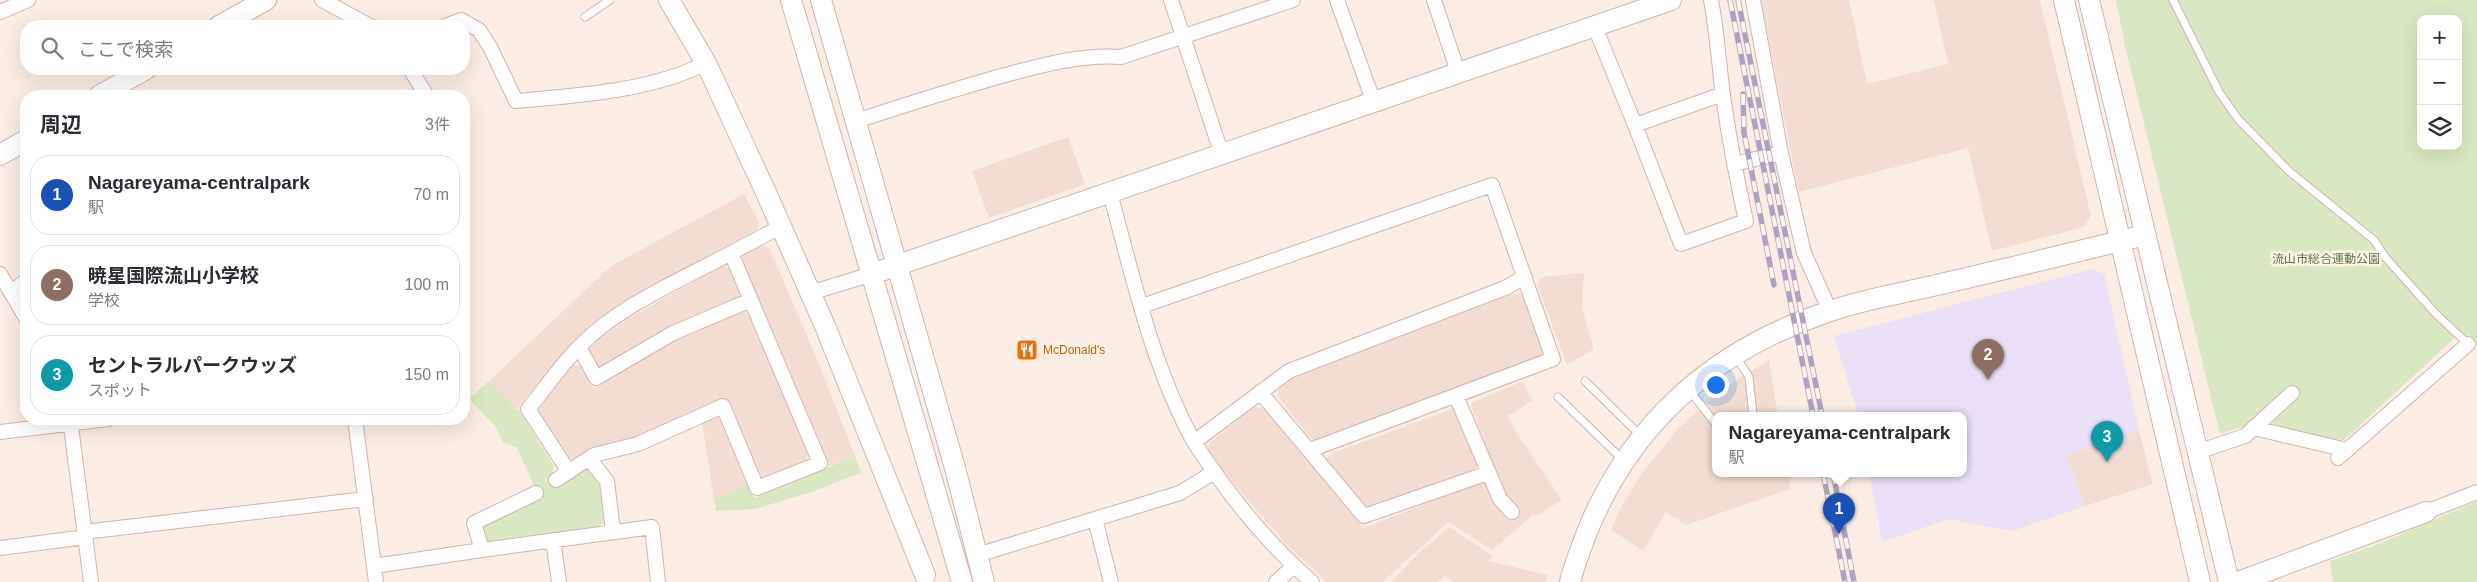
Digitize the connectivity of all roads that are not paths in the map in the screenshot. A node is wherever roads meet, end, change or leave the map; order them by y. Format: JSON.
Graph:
{"nodes":[{"id":1,"x":28,"y":0,"type":"edge"},
{"id":2,"x":266,"y":0,"type":"edge"},
{"id":3,"x":322,"y":0,"type":"edge"},
{"id":4,"x":610,"y":0,"type":"edge"},
{"id":5,"x":669,"y":0,"type":"edge"},
{"id":6,"x":791,"y":0,"type":"edge"},
{"id":7,"x":821,"y":0,"type":"edge"},
{"id":8,"x":1171,"y":0,"type":"edge"},
{"id":9,"x":1293,"y":0,"type":"edge"},
{"id":10,"x":1337,"y":0,"type":"edge"},
{"id":11,"x":1434,"y":0,"type":"edge"},
{"id":12,"x":1671,"y":0,"type":"edge"},
{"id":13,"x":1711,"y":0,"type":"edge"},
{"id":14,"x":1753,"y":0,"type":"edge"},
{"id":15,"x":2064,"y":0,"type":"edge"},
{"id":16,"x":2089,"y":0,"type":"edge"},
{"id":17,"x":2173,"y":0,"type":"edge"},
{"id":18,"x":0,"y":12,"type":"edge"},
{"id":19,"x":585,"y":18,"type":"dead end"},
{"id":20,"x":230,"y":20,"type":"edge"},
{"id":21,"x":359,"y":20,"type":"edge"},
{"id":22,"x":470,"y":25,"type":"edge"},
{"id":23,"x":1594,"y":27,"type":"junction"},
{"id":24,"x":1182,"y":36,"type":"junction"},
{"id":25,"x":706,"y":63,"type":"junction"},
{"id":26,"x":1458,"y":72,"type":"junction"},
{"id":27,"x":136,"y":75,"type":"edge"},
{"id":28,"x":414,"y":75,"type":"edge"},
{"id":29,"x":109,"y":90,"type":"edge"},
{"id":30,"x":423,"y":90,"type":"edge"},
{"id":31,"x":1723,"y":94,"type":"junction"},
{"id":32,"x":1374,"y":102,"type":"junction"},
{"id":33,"x":856,"y":121,"type":"junction"},
{"id":34,"x":1636,"y":125,"type":"junction"},
{"id":35,"x":20,"y":143,"type":"edge"},
{"id":36,"x":1781,"y":153,"type":"junction"},
{"id":37,"x":0,"y":155,"type":"edge"},
{"id":38,"x":1222,"y":155,"type":"junction"},
{"id":39,"x":1734,"y":164,"type":"junction"},
{"id":40,"x":1110,"y":193,"type":"junction"},
{"id":41,"x":780,"y":227,"type":"junction"},
{"id":42,"x":2145,"y":235,"type":"junction"},
{"id":43,"x":2119,"y":241,"type":"junction"},
{"id":44,"x":730,"y":252,"type":"junction"},
{"id":45,"x":898,"y":266,"type":"junction"},
{"id":46,"x":0,"y":274,"type":"edge"},
{"id":47,"x":872,"y":274,"type":"junction"},
{"id":48,"x":1525,"y":277,"type":"junction"},
{"id":49,"x":20,"y":285,"type":"edge"},
{"id":50,"x":11,"y":292,"type":"junction"},
{"id":51,"x":810,"y":293,"type":"junction"},
{"id":52,"x":751,"y":300,"type":"junction"},
{"id":53,"x":1142,"y":306,"type":"junction"},
{"id":54,"x":20,"y":308,"type":"edge"},
{"id":55,"x":1830,"y":310,"type":"junction"},
{"id":56,"x":2468,"y":344,"type":"joint"},
{"id":57,"x":579,"y":347,"type":"junction"},
{"id":58,"x":1734,"y":355,"type":"junction"},
{"id":59,"x":1585,"y":381,"type":"dead end"},
{"id":60,"x":1688,"y":389,"type":"junction"},
{"id":61,"x":1260,"y":392,"type":"junction"},
{"id":62,"x":2292,"y":393,"type":"dead end"},
{"id":63,"x":1456,"y":396,"type":"junction"},
{"id":64,"x":1558,"y":397,"type":"dead end"},
{"id":65,"x":1753,"y":412,"type":"edge"},
{"id":66,"x":1712,"y":419,"type":"edge"},
{"id":67,"x":45,"y":425,"type":"edge"},
{"id":68,"x":71,"y":425,"type":"edge"},
{"id":69,"x":356,"y":425,"type":"edge"},
{"id":70,"x":2254,"y":428,"type":"junction"},
{"id":71,"x":0,"y":432,"type":"edge"},
{"id":72,"x":1641,"y":436,"type":"junction"},
{"id":73,"x":1194,"y":442,"type":"junction"},
{"id":74,"x":1310,"y":450,"type":"junction"},
{"id":75,"x":2197,"y":452,"type":"junction"},
{"id":76,"x":589,"y":459,"type":"junction"},
{"id":77,"x":1623,"y":460,"type":"junction"},
{"id":78,"x":569,"y":472,"type":"junction"},
{"id":79,"x":1214,"y":472,"type":"junction"},
{"id":80,"x":1488,"y":473,"type":"junction"},
{"id":81,"x":556,"y":480,"type":"dead end"},
{"id":82,"x":2477,"y":492,"type":"edge"},
{"id":83,"x":536,"y":493,"type":"dead end"},
{"id":84,"x":366,"y":499,"type":"junction"},
{"id":85,"x":1512,"y":512,"type":"dead end"},
{"id":86,"x":2426,"y":512,"type":"joint"},
{"id":87,"x":1095,"y":519,"type":"junction"},
{"id":88,"x":613,"y":532,"type":"junction"},
{"id":89,"x":85,"y":535,"type":"junction"},
{"id":90,"x":553,"y":540,"type":"junction"},
{"id":91,"x":0,"y":548,"type":"edge"},
{"id":92,"x":482,"y":550,"type":"junction"},
{"id":93,"x":977,"y":555,"type":"junction"},
{"id":94,"x":374,"y":566,"type":"junction"},
{"id":95,"x":1294,"y":566,"type":"junction"},
{"id":96,"x":925,"y":575,"type":"dead end"},
{"id":97,"x":91,"y":582,"type":"edge"},
{"id":98,"x":376,"y":582,"type":"edge"},
{"id":99,"x":559,"y":582,"type":"edge"},
{"id":100,"x":658,"y":582,"type":"edge"},
{"id":101,"x":962,"y":582,"type":"edge"},
{"id":102,"x":984,"y":582,"type":"edge"},
{"id":103,"x":1111,"y":582,"type":"edge"},
{"id":104,"x":1276,"y":582,"type":"edge"},
{"id":105,"x":1312,"y":582,"type":"edge"},
{"id":106,"x":1570,"y":582,"type":"edge"},
{"id":107,"x":2200,"y":582,"type":"edge"},
{"id":108,"x":2229,"y":582,"type":"edge"},
{"id":109,"x":2238,"y":582,"type":"edge"}],
"edges":[{"from":1,"to":18,"type":"street"},
{"from":2,"to":20,"type":"street"},
{"from":3,"to":21,"type":"street"},
{"from":4,"to":19,"type":"lane"},
{"from":5,"to":25,"type":"street"},
{"from":6,"to":47,"type":"street"},
{"from":7,"to":33,"type":"street"},
{"from":8,"to":24,"type":"street"},
{"from":9,"to":24,"type":"street"},
{"from":10,"to":32,"type":"street"},
{"from":11,"to":26,"type":"street"},
{"from":12,"to":23,"type":"street"},
{"from":13,"to":31,"type":"street"},
{"from":14,"to":36,"type":"street"},
{"from":15,"to":43,"type":"street"},
{"from":16,"to":42,"type":"street"},
{"from":17,"to":56,"type":"lane"},
{"from":22,"to":25,"type":"street"},
{"from":23,"to":26,"type":"street"},
{"from":23,"to":34,"type":"street"},
{"from":24,"to":33,"type":"street"},
{"from":24,"to":38,"type":"street"},
{"from":25,"to":41,"type":"street"},
{"from":26,"to":32,"type":"street"},
{"from":27,"to":29,"type":"street"},
{"from":28,"to":30,"type":"street"},
{"from":31,"to":34,"type":"street"},
{"from":31,"to":39,"type":"street"},
{"from":32,"to":38,"type":"street"},
{"from":33,"to":45,"type":"street"},
{"from":34,"to":39,"type":"street"},
{"from":35,"to":37,"type":"street"},
{"from":36,"to":39,"type":"street"},
{"from":36,"to":55,"type":"street"},
{"from":38,"to":40,"type":"street"},
{"from":40,"to":45,"type":"street"},
{"from":40,"to":53,"type":"street"},
{"from":41,"to":44,"type":"street"},
{"from":41,"to":51,"type":"street"},
{"from":42,"to":43,"type":"street"},
{"from":42,"to":75,"type":"street"},
{"from":43,"to":55,"type":"street"},
{"from":43,"to":107,"type":"street"},
{"from":44,"to":52,"type":"street"},
{"from":44,"to":57,"type":"street"},
{"from":45,"to":47,"type":"street"},
{"from":45,"to":93,"type":"street"},
{"from":46,"to":50,"type":"street"},
{"from":47,"to":51,"type":"street"},
{"from":47,"to":101,"type":"street"},
{"from":48,"to":53,"type":"street"},
{"from":48,"to":61,"type":"street"},
{"from":48,"to":63,"type":"street"},
{"from":49,"to":50,"type":"street"},
{"from":50,"to":54,"type":"street"},
{"from":51,"to":96,"type":"street"},
{"from":52,"to":57,"type":"street"},
{"from":52,"to":76,"type":"street"},
{"from":53,"to":73,"type":"street"},
{"from":55,"to":58,"type":"street"},
{"from":56,"to":70,"type":"street"},
{"from":57,"to":78,"type":"street"},
{"from":58,"to":60,"type":"street"},
{"from":58,"to":65,"type":"lane"},
{"from":59,"to":72,"type":"lane"},
{"from":60,"to":66,"type":"lane"},
{"from":60,"to":72,"type":"street"},
{"from":61,"to":73,"type":"street"},
{"from":61,"to":74,"type":"street"},
{"from":62,"to":70,"type":"street"},
{"from":63,"to":74,"type":"street"},
{"from":63,"to":80,"type":"street"},
{"from":64,"to":77,"type":"lane"},
{"from":67,"to":71,"type":"street"},
{"from":68,"to":89,"type":"street"},
{"from":69,"to":84,"type":"street"},
{"from":70,"to":75,"type":"street"},
{"from":72,"to":77,"type":"street"},
{"from":73,"to":79,"type":"street"},
{"from":74,"to":80,"type":"street"},
{"from":75,"to":108,"type":"street"},
{"from":76,"to":78,"type":"street"},
{"from":76,"to":88,"type":"street"},
{"from":77,"to":106,"type":"street"},
{"from":78,"to":81,"type":"street"},
{"from":79,"to":87,"type":"street"},
{"from":79,"to":95,"type":"street"},
{"from":80,"to":85,"type":"street"},
{"from":82,"to":86,"type":"street"},
{"from":83,"to":92,"type":"street"},
{"from":84,"to":89,"type":"street"},
{"from":84,"to":94,"type":"street"},
{"from":86,"to":109,"type":"street"},
{"from":87,"to":93,"type":"street"},
{"from":87,"to":103,"type":"street"},
{"from":88,"to":90,"type":"street"},
{"from":88,"to":100,"type":"street"},
{"from":89,"to":91,"type":"street"},
{"from":89,"to":97,"type":"street"},
{"from":90,"to":92,"type":"street"},
{"from":90,"to":99,"type":"street"},
{"from":92,"to":94,"type":"street"},
{"from":93,"to":102,"type":"street"},
{"from":94,"to":98,"type":"street"},
{"from":95,"to":104,"type":"street"},
{"from":95,"to":105,"type":"street"}]}
